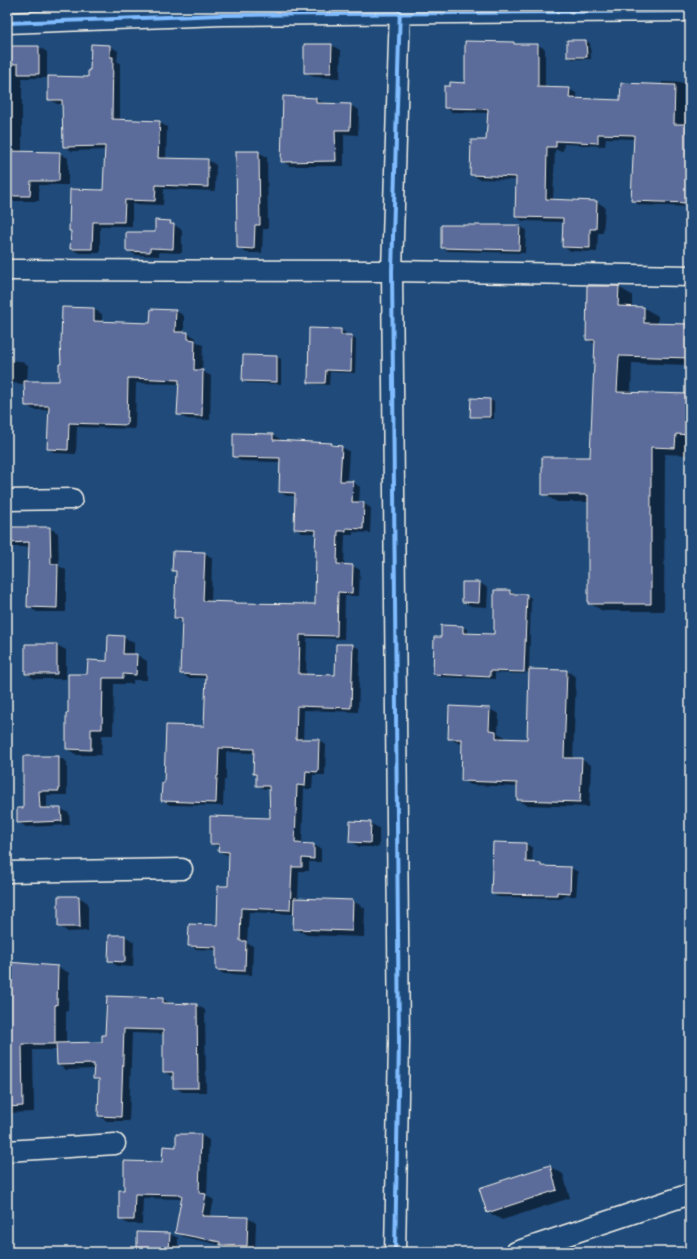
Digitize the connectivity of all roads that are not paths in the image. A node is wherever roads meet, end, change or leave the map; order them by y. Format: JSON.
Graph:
{"nodes":[{"id":1,"x":595,"y":9,"type":"edge"},
{"id":2,"x":400,"y":10,"type":"edge"},
{"id":3,"x":222,"y":11,"type":"edge"},
{"id":4,"x":690,"y":12,"type":"edge"},
{"id":5,"x":62,"y":14,"type":"edge"},
{"id":6,"x":7,"y":23,"type":"edge"},
{"id":7,"x":7,"y":270,"type":"edge"},
{"id":8,"x":392,"y":271,"type":"junction"},
{"id":9,"x":690,"y":276,"type":"edge"},
{"id":10,"x":72,"y":499,"type":"dead end"},
{"id":11,"x":7,"y":500,"type":"edge"},
{"id":12,"x":182,"y":869,"type":"dead end"},
{"id":13,"x":7,"y":872,"type":"edge"},
{"id":14,"x":115,"y":1144,"type":"dead end"},
{"id":15,"x":7,"y":1151,"type":"edge"},
{"id":16,"x":690,"y":1194,"type":"edge"},
{"id":17,"x":395,"y":1252,"type":"edge"},
{"id":18,"x":516,"y":1252,"type":"edge"}],
"edges":[{"from":1,"to":2,"type":"street"},
{"from":1,"to":4,"type":"street"},
{"from":2,"to":3,"type":"street"},
{"from":2,"to":8,"type":"street"},
{"from":3,"to":5,"type":"street"},
{"from":5,"to":6,"type":"street"},
{"from":7,"to":8,"type":"street"},
{"from":8,"to":9,"type":"street"},
{"from":8,"to":17,"type":"street"},
{"from":10,"to":11,"type":"street"},
{"from":12,"to":13,"type":"street"},
{"from":14,"to":15,"type":"street"},
{"from":16,"to":18,"type":"street"}]}
